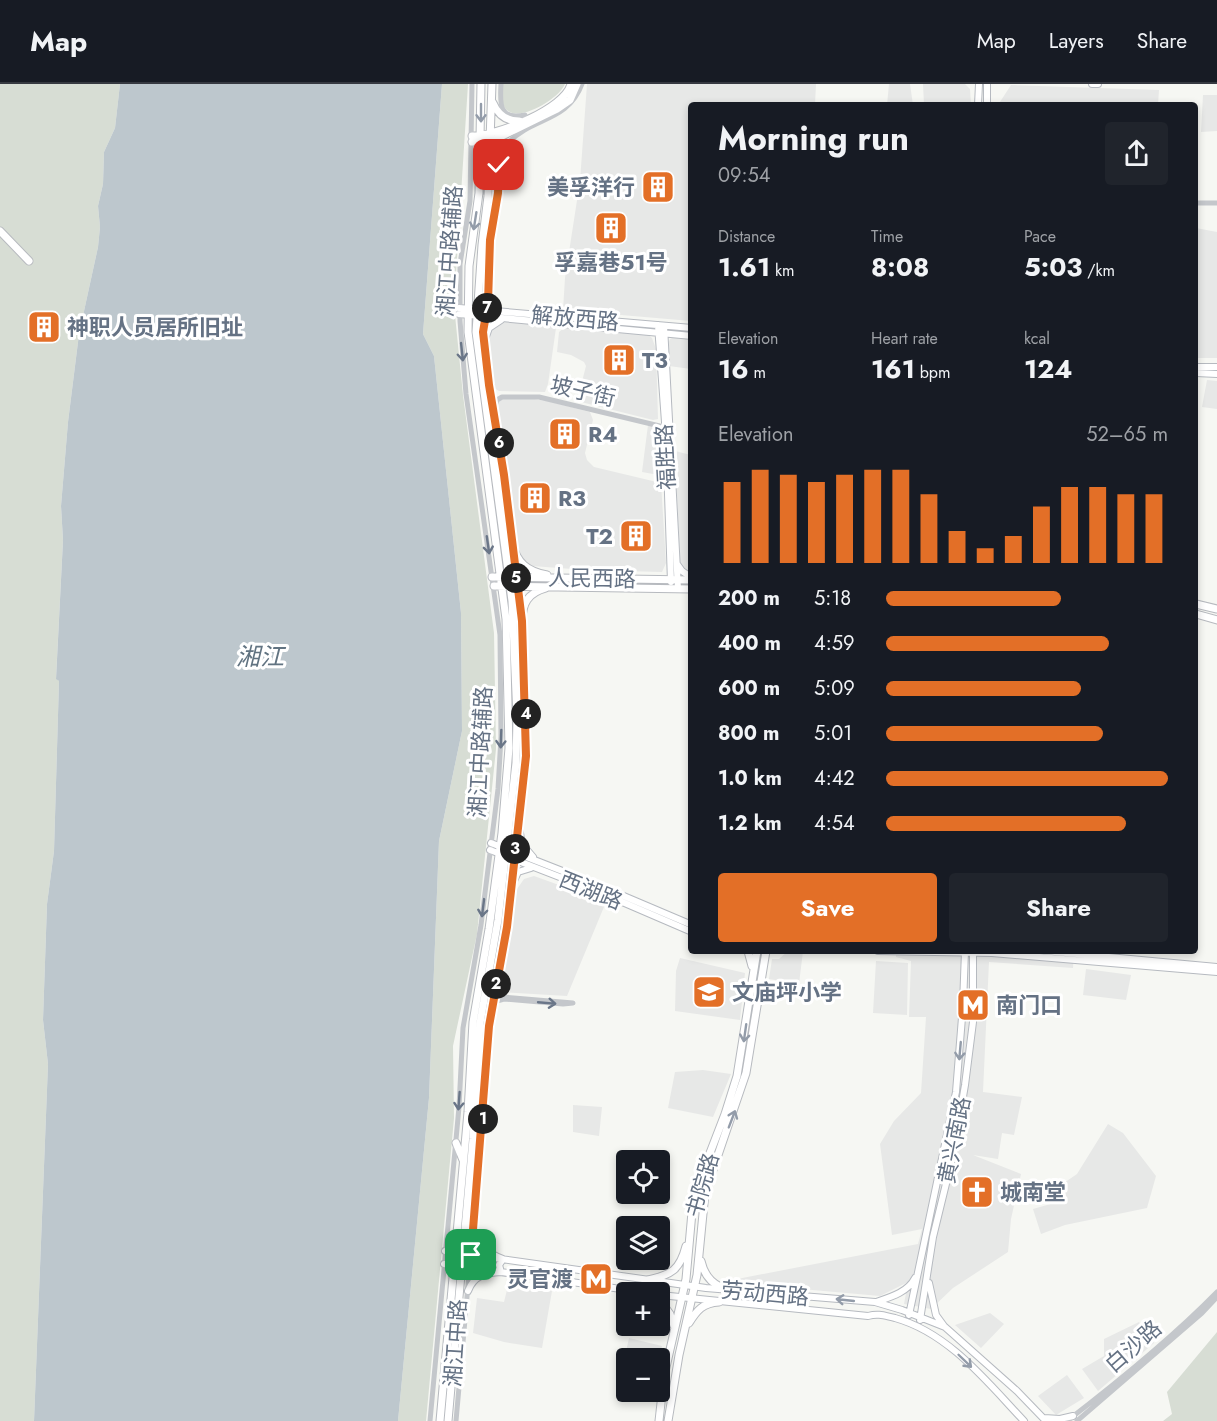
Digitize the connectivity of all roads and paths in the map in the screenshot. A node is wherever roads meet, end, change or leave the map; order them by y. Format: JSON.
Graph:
{"nodes":[{"id":1,"x":472,"y":84,"type":"edge"},
{"id":2,"x":481,"y":84,"type":"edge"},
{"id":3,"x":492,"y":84,"type":"edge"},
{"id":4,"x":501,"y":84,"type":"edge"},
{"id":5,"x":571,"y":84,"type":"edge"},
{"id":6,"x":577,"y":84,"type":"edge"},
{"id":7,"x":582,"y":84,"type":"edge"},
{"id":8,"x":979,"y":84,"type":"edge"},
{"id":9,"x":987,"y":84,"type":"edge"},
{"id":10,"x":1092,"y":84,"type":"edge"},
{"id":11,"x":1098,"y":84,"type":"edge"},
{"id":12,"x":492,"y":98,"type":"junction"},
{"id":13,"x":978,"y":102,"type":"edge"},
{"id":14,"x":987,"y":102,"type":"edge"},
{"id":15,"x":527,"y":119,"type":"junction"},
{"id":16,"x":514,"y":131,"type":"junction"},
{"id":17,"x":491,"y":137,"type":"junction"},
{"id":18,"x":472,"y":139,"type":"junction"},
{"id":19,"x":481,"y":139,"type":"junction"},
{"id":20,"x":490,"y":161,"type":"junction"},
{"id":21,"x":1198,"y":202,"type":"edge"},
{"id":22,"x":1217,"y":203,"type":"edge"},
{"id":23,"x":0,"y":233,"type":"edge"},
{"id":24,"x":28,"y":261,"type":"dead end"},
{"id":25,"x":479,"y":291,"type":"junction"},
{"id":26,"x":459,"y":311,"type":"junction"},
{"id":27,"x":486,"y":311,"type":"junction"},
{"id":28,"x":468,"y":312,"type":"junction"},
{"id":29,"x":477,"y":313,"type":"junction"},
{"id":30,"x":507,"y":319,"type":"junction"},
{"id":31,"x":661,"y":325,"type":"junction"},
{"id":32,"x":688,"y":328,"type":"edge"},
{"id":33,"x":644,"y":332,"type":"junction"},
{"id":34,"x":661,"y":334,"type":"junction"},
{"id":35,"x":673,"y":335,"type":"junction"},
{"id":36,"x":688,"y":336,"type":"edge"},
{"id":37,"x":484,"y":342,"type":"junction"},
{"id":38,"x":662,"y":345,"type":"junction"},
{"id":39,"x":1198,"y":367,"type":"edge"},
{"id":40,"x":1217,"y":367,"type":"edge"},
{"id":41,"x":1198,"y":373,"type":"edge"},
{"id":42,"x":1217,"y":374,"type":"edge"},
{"id":43,"x":490,"y":390,"type":"junction"},
{"id":44,"x":494,"y":408,"type":"junction"},
{"id":45,"x":591,"y":409,"type":"junction"},
{"id":46,"x":606,"y":413,"type":"junction"},
{"id":47,"x":664,"y":427,"type":"junction"},
{"id":48,"x":512,"y":543,"type":"junction"},
{"id":49,"x":673,"y":562,"type":"junction"},
{"id":50,"x":688,"y":576,"type":"edge"},
{"id":51,"x":492,"y":577,"type":"junction"},
{"id":52,"x":509,"y":577,"type":"junction"},
{"id":53,"x":567,"y":578,"type":"junction"},
{"id":54,"x":655,"y":579,"type":"junction"},
{"id":55,"x":688,"y":579,"type":"edge"},
{"id":56,"x":674,"y":580,"type":"junction"},
{"id":57,"x":494,"y":586,"type":"junction"},
{"id":58,"x":510,"y":586,"type":"junction"},
{"id":59,"x":556,"y":586,"type":"junction"},
{"id":60,"x":675,"y":589,"type":"junction"},
{"id":61,"x":688,"y":590,"type":"edge"},
{"id":62,"x":1198,"y":604,"type":"edge"},
{"id":63,"x":1215,"y":608,"type":"edge"},
{"id":64,"x":1198,"y":615,"type":"edge"},
{"id":65,"x":522,"y":621,"type":"junction"},
{"id":66,"x":1217,"y":621,"type":"edge"},
{"id":67,"x":518,"y":822,"type":"junction"},
{"id":68,"x":491,"y":846,"type":"junction"},
{"id":69,"x":503,"y":851,"type":"junction"},
{"id":70,"x":515,"y":856,"type":"junction"},
{"id":71,"x":544,"y":864,"type":"junction"},
{"id":72,"x":537,"y":868,"type":"junction"},
{"id":73,"x":512,"y":885,"type":"junction"},
{"id":74,"x":688,"y":923,"type":"edge"},
{"id":75,"x":688,"y":930,"type":"edge"},
{"id":76,"x":749,"y":954,"type":"edge"},
{"id":77,"x":756,"y":954,"type":"edge"},
{"id":78,"x":766,"y":954,"type":"edge"},
{"id":79,"x":948,"y":954,"type":"edge"},
{"id":80,"x":965,"y":954,"type":"edge"},
{"id":81,"x":973,"y":954,"type":"edge"},
{"id":82,"x":989,"y":954,"type":"edge"},
{"id":83,"x":1004,"y":954,"type":"edge"},
{"id":84,"x":1076,"y":954,"type":"edge"},
{"id":85,"x":1217,"y":962,"type":"edge"},
{"id":86,"x":1205,"y":966,"type":"junction"},
{"id":87,"x":1217,"y":967,"type":"edge"},
{"id":88,"x":964,"y":969,"type":"junction"},
{"id":89,"x":972,"y":970,"type":"junction"},
{"id":90,"x":1217,"y":972,"type":"edge"},
{"id":91,"x":753,"y":975,"type":"junction"},
{"id":92,"x":496,"y":987,"type":"junction"},
{"id":93,"x":492,"y":1007,"type":"junction"},
{"id":94,"x":477,"y":1065,"type":"junction"},
{"id":95,"x":485,"y":1081,"type":"junction"},
{"id":96,"x":456,"y":1143,"type":"junction"},
{"id":97,"x":463,"y":1161,"type":"junction"},
{"id":98,"x":473,"y":1230,"type":"junction"},
{"id":99,"x":689,"y":1235,"type":"junction"},
{"id":100,"x":699,"y":1250,"type":"junction"},
{"id":101,"x":446,"y":1251,"type":"junction"},
{"id":102,"x":459,"y":1253,"type":"junction"},
{"id":103,"x":471,"y":1255,"type":"junction"},
{"id":104,"x":503,"y":1259,"type":"junction"},
{"id":105,"x":444,"y":1264,"type":"junction"},
{"id":106,"x":457,"y":1266,"type":"junction"},
{"id":107,"x":920,"y":1266,"type":"junction"},
{"id":108,"x":470,"y":1268,"type":"junction"},
{"id":109,"x":928,"y":1270,"type":"junction"},
{"id":110,"x":501,"y":1272,"type":"junction"},
{"id":111,"x":648,"y":1280,"type":"junction"},
{"id":112,"x":651,"y":1282,"type":"edge"},
{"id":113,"x":685,"y":1285,"type":"junction"},
{"id":114,"x":694,"y":1286,"type":"junction"},
{"id":115,"x":616,"y":1288,"type":"edge"},
{"id":116,"x":468,"y":1291,"type":"junction"},
{"id":117,"x":731,"y":1291,"type":"junction"},
{"id":118,"x":1217,"y":1292,"type":"edge"},
{"id":119,"x":670,"y":1296,"type":"edge"},
{"id":120,"x":1217,"y":1297,"type":"edge"},
{"id":121,"x":682,"y":1298,"type":"junction"},
{"id":122,"x":692,"y":1299,"type":"junction"},
{"id":123,"x":719,"y":1302,"type":"junction"},
{"id":124,"x":875,"y":1302,"type":"junction"},
{"id":125,"x":910,"y":1312,"type":"junction"},
{"id":126,"x":670,"y":1314,"type":"edge"},
{"id":127,"x":921,"y":1317,"type":"junction"},
{"id":128,"x":906,"y":1321,"type":"junction"},
{"id":129,"x":918,"y":1326,"type":"junction"},
{"id":130,"x":945,"y":1328,"type":"junction"},
{"id":131,"x":684,"y":1330,"type":"junction"},
{"id":132,"x":674,"y":1331,"type":"junction"},
{"id":133,"x":1075,"y":1418,"type":"edge"},
{"id":134,"x":1045,"y":1420,"type":"edge"},
{"id":135,"x":430,"y":1421,"type":"edge"},
{"id":136,"x":440,"y":1421,"type":"edge"},
{"id":137,"x":448,"y":1421,"type":"edge"},
{"id":138,"x":456,"y":1421,"type":"edge"},
{"id":139,"x":659,"y":1421,"type":"edge"},
{"id":140,"x":668,"y":1421,"type":"edge"},
{"id":141,"x":1024,"y":1421,"type":"edge"},
{"id":142,"x":1067,"y":1421,"type":"edge"}],
"edges":[{"from":1,"to":18,"type":"street","name":"湘江中路辅路"},
{"from":2,"to":19,"type":"main road","name":"湘江中路","one_way":true},
{"from":3,"to":12,"type":"main road","name":"湘江中路"},
{"from":4,"to":15,"type":"street"},
{"from":5,"to":15,"type":"main road"},
{"from":6,"to":15,"type":"main road"},
{"from":7,"to":27,"type":"street","name":"湘江中路辅路"},
{"from":8,"to":13,"type":"main road"},
{"from":9,"to":14,"type":"main road"},
{"from":10,"to":11,"type":"main road"},
{"from":12,"to":15,"type":"main road"},
{"from":12,"to":17,"type":"main road","name":"湘江中路"},
{"from":15,"to":16,"type":"main road"},
{"from":15,"to":17,"type":"main road"},
{"from":16,"to":17,"type":"main road"},
{"from":16,"to":20,"type":"main road"},
{"from":17,"to":19,"type":"main road"},
{"from":17,"to":20,"type":"main road","name":"湘江中路"},
{"from":18,"to":19,"type":"main road"},
{"from":18,"to":26,"type":"street","name":"湘江中路辅路"},
{"from":19,"to":28,"type":"main road","name":"湘江中路","one_way":true},
{"from":20,"to":25,"type":"main road","name":"湘江中路"},
{"from":21,"to":22,"type":"street"},
{"from":23,"to":24,"type":"main road"},
{"from":25,"to":27,"type":"main road"},
{"from":25,"to":29,"type":"main road","name":"湘江中路"},
{"from":26,"to":28,"type":"main road","name":"解放西路"},
{"from":26,"to":51,"type":"street","name":"湘江中路辅路","one_way":true},
{"from":27,"to":29,"type":"main road","name":"解放西路"},
{"from":27,"to":30,"type":"main road","name":"解放西路"},
{"from":27,"to":31,"type":"main road","name":"解放西路"},
{"from":27,"to":37,"type":"street","name":"湘江中路辅路"},
{"from":28,"to":29,"type":"main road","name":"解放西路"},
{"from":28,"to":52,"type":"main road","name":"湘江中路"},
{"from":29,"to":52,"type":"main road","name":"湘江中路"},
{"from":30,"to":33,"type":"main road","name":"解放西路"},
{"from":30,"to":37,"type":"main road"},
{"from":31,"to":32,"type":"main road","name":"解放西路"},
{"from":31,"to":34,"type":"main road","name":"福胜路"},
{"from":33,"to":34,"type":"main road","name":"解放西路"},
{"from":33,"to":38,"type":"main road"},
{"from":34,"to":35,"type":"main road","name":"解放西路"},
{"from":34,"to":38,"type":"main road","name":"福胜路"},
{"from":35,"to":36,"type":"main road","name":"解放西路"},
{"from":35,"to":38,"type":"main road"},
{"from":37,"to":43,"type":"street","name":"湘江中路辅路"},
{"from":38,"to":47,"type":"main road","name":"福胜路"},
{"from":38,"to":47,"type":"main road","name":"福胜路"},
{"from":39,"to":40,"type":"main road"},
{"from":41,"to":42,"type":"main road"},
{"from":43,"to":44,"type":"street","name":"湘江中路辅路"},
{"from":43,"to":47,"type":"street","name":"坡子街"},
{"from":44,"to":45,"type":"street","name":"坡子街"},
{"from":44,"to":48,"type":"street","name":"湘江中路辅路"},
{"from":45,"to":46,"type":"street","name":"坡子街"},
{"from":45,"to":46,"type":"street"},
{"from":46,"to":47,"type":"street","name":"坡子街"},
{"from":47,"to":49,"type":"main road","name":"福胜路"},
{"from":48,"to":52,"type":"street","name":"湘江中路辅路"},
{"from":48,"to":53,"type":"main road"},
{"from":49,"to":50,"type":"main road"},
{"from":49,"to":54,"type":"main road"},
{"from":49,"to":56,"type":"main road","name":"福胜路"},
{"from":51,"to":52,"type":"main road","name":"人民西路"},
{"from":51,"to":57,"type":"street","name":"湘江中路辅路"},
{"from":52,"to":53,"type":"main road","name":"人民西路"},
{"from":52,"to":58,"type":"main road","name":"湘江中路"},
{"from":52,"to":58,"type":"street","name":"湘江中路辅路"},
{"from":53,"to":54,"type":"main road","name":"人民西路"},
{"from":54,"to":56,"type":"main road","name":"人民西路"},
{"from":55,"to":56,"type":"main road","name":"人民西路"},
{"from":56,"to":60,"type":"main road","name":"福胜路"},
{"from":57,"to":58,"type":"main road","name":"人民西路"},
{"from":57,"to":68,"type":"street","name":"湘江中路辅路","one_way":true},
{"from":58,"to":59,"type":"main road","name":"人民西路"},
{"from":58,"to":65,"type":"street","name":"湘江中路辅路"},
{"from":58,"to":69,"type":"main road","name":"湘江中路"},
{"from":59,"to":60,"type":"main road","name":"人民西路"},
{"from":59,"to":65,"type":"main road"},
{"from":60,"to":61,"type":"main road","name":"人民西路"},
{"from":62,"to":63,"type":"main road"},
{"from":64,"to":66,"type":"main road"},
{"from":65,"to":67,"type":"street","name":"湘江中路辅路"},
{"from":67,"to":70,"type":"street","name":"湘江中路辅路"},
{"from":67,"to":71,"type":"main road"},
{"from":68,"to":69,"type":"main road","name":"西湖路"},
{"from":68,"to":96,"type":"street","name":"湘江中路辅路","one_way":true},
{"from":69,"to":70,"type":"main road","name":"西湖路"},
{"from":69,"to":94,"type":"main road","name":"湘江中路"},
{"from":69,"to":97,"type":"main road","name":"湘江中路"},
{"from":70,"to":71,"type":"main road","name":"西湖路"},
{"from":70,"to":72,"type":"main road","name":"西湖路"},
{"from":70,"to":73,"type":"street","name":"湘江中路辅路"},
{"from":71,"to":74,"type":"main road","name":"西湖路"},
{"from":72,"to":73,"type":"main road"},
{"from":72,"to":75,"type":"main road","name":"西湖路"},
{"from":73,"to":92,"type":"street","name":"湘江中路辅路"},
{"from":76,"to":91,"type":"main road"},
{"from":77,"to":91,"type":"main road","name":"书院路"},
{"from":100,"to":78,"type":"main road","name":"书院路","one_way":true},
{"from":79,"to":88,"type":"main road"},
{"from":80,"to":88,"type":"main road","name":"黄兴南路"},
{"from":81,"to":89,"type":"main road","name":"黄兴南路"},
{"from":82,"to":89,"type":"main road"},
{"from":83,"to":90,"type":"main road"},
{"from":84,"to":86,"type":"main road"},
{"from":85,"to":86,"type":"main road"},
{"from":86,"to":87,"type":"main road"},
{"from":88,"to":107,"type":"main road","name":"黄兴南路","one_way":true},
{"from":89,"to":109,"type":"main road","name":"黄兴南路"},
{"from":91,"to":99,"type":"main road","name":"书院路","one_way":true},
{"from":92,"to":93,"type":"street","name":"湘江中路辅路"},
{"from":93,"to":92,"type":"street","one_way":true},
{"from":93,"to":95,"type":"street","name":"湘江中路辅路"},
{"from":94,"to":95,"type":"main road"},
{"from":94,"to":102,"type":"main road","name":"湘江中路"},
{"from":95,"to":98,"type":"street","name":"湘江中路辅路"},
{"from":96,"to":97,"type":"main road"},
{"from":96,"to":101,"type":"street","name":"湘江中路辅路"},
{"from":97,"to":102,"type":"main road","name":"湘江中路"},
{"from":98,"to":103,"type":"street","name":"湘江中路辅路"},
{"from":98,"to":104,"type":"main road"},
{"from":99,"to":111,"type":"main road"},
{"from":99,"to":113,"type":"main road","name":"书院路"},
{"from":100,"to":114,"type":"main road","name":"书院路"},
{"from":100,"to":117,"type":"main road"},
{"from":101,"to":102,"type":"main road","name":"劳动西路"},
{"from":101,"to":105,"type":"street","name":"湘江中路辅路"},
{"from":102,"to":103,"type":"main road","name":"劳动西路"},
{"from":102,"to":106,"type":"main road","name":"湘江中路"},
{"from":103,"to":104,"type":"main road","name":"劳动西路"},
{"from":103,"to":108,"type":"street","name":"湘江中路辅路"},
{"from":104,"to":110,"type":"main road"},
{"from":104,"to":111,"type":"main road","name":"劳动西路"},
{"from":105,"to":106,"type":"main road"},
{"from":105,"to":135,"type":"street","name":"湘江中路辅路"},
{"from":106,"to":108,"type":"main road"},
{"from":106,"to":136,"type":"main road","name":"湘江中路"},
{"from":106,"to":137,"type":"main road","name":"湘江中路"},
{"from":107,"to":124,"type":"main road"},
{"from":107,"to":125,"type":"main road","name":"黄兴南路"},
{"from":108,"to":110,"type":"main road"},
{"from":108,"to":116,"type":"street","name":"湘江中路辅路"},
{"from":109,"to":127,"type":"main road","name":"黄兴南路"},
{"from":109,"to":130,"type":"main road"},
{"from":110,"to":115,"type":"main road"},
{"from":110,"to":116,"type":"main road"},
{"from":111,"to":112,"type":"main road"},
{"from":111,"to":113,"type":"main road","name":"劳动西路"},
{"from":113,"to":114,"type":"main road","name":"劳动西路"},
{"from":113,"to":121,"type":"main road","name":"书院路"},
{"from":114,"to":117,"type":"main road","name":"劳动西路"},
{"from":114,"to":122,"type":"main road","name":"书院路"},
{"from":116,"to":138,"type":"street","name":"湘江中路辅路"},
{"from":124,"to":117,"type":"main road","name":"劳动西路","one_way":true},
{"from":118,"to":133,"type":"street","name":"白沙路"},
{"from":119,"to":121,"type":"main road","name":"劳动西路"},
{"from":120,"to":133,"type":"street","name":"白沙路"},
{"from":121,"to":122,"type":"main road","name":"劳动西路"},
{"from":121,"to":132,"type":"main road","name":"书院路"},
{"from":122,"to":123,"type":"main road","name":"劳动西路"},
{"from":122,"to":131,"type":"main road","name":"书院路"},
{"from":123,"to":128,"type":"main road","name":"劳动西路"},
{"from":123,"to":131,"type":"main road"},
{"from":124,"to":125,"type":"main road","name":"劳动西路"},
{"from":125,"to":127,"type":"main road","name":"劳动西路"},
{"from":125,"to":128,"type":"main road","name":"黄兴南路"},
{"from":126,"to":132,"type":"main road"},
{"from":127,"to":129,"type":"main road","name":"黄兴南路"},
{"from":127,"to":130,"type":"main road","name":"劳动西路"},
{"from":128,"to":129,"type":"main road","name":"劳动西路"},
{"from":129,"to":141,"type":"main road","name":"劳动西路","one_way":true},
{"from":130,"to":134,"type":"main road","name":"劳动西路"},
{"from":131,"to":140,"type":"main road","name":"书院路"},
{"from":132,"to":139,"type":"main road","name":"书院路"},
{"from":133,"to":134,"type":"main road"},
{"from":133,"to":142,"type":"street","name":"白沙路"}]}
